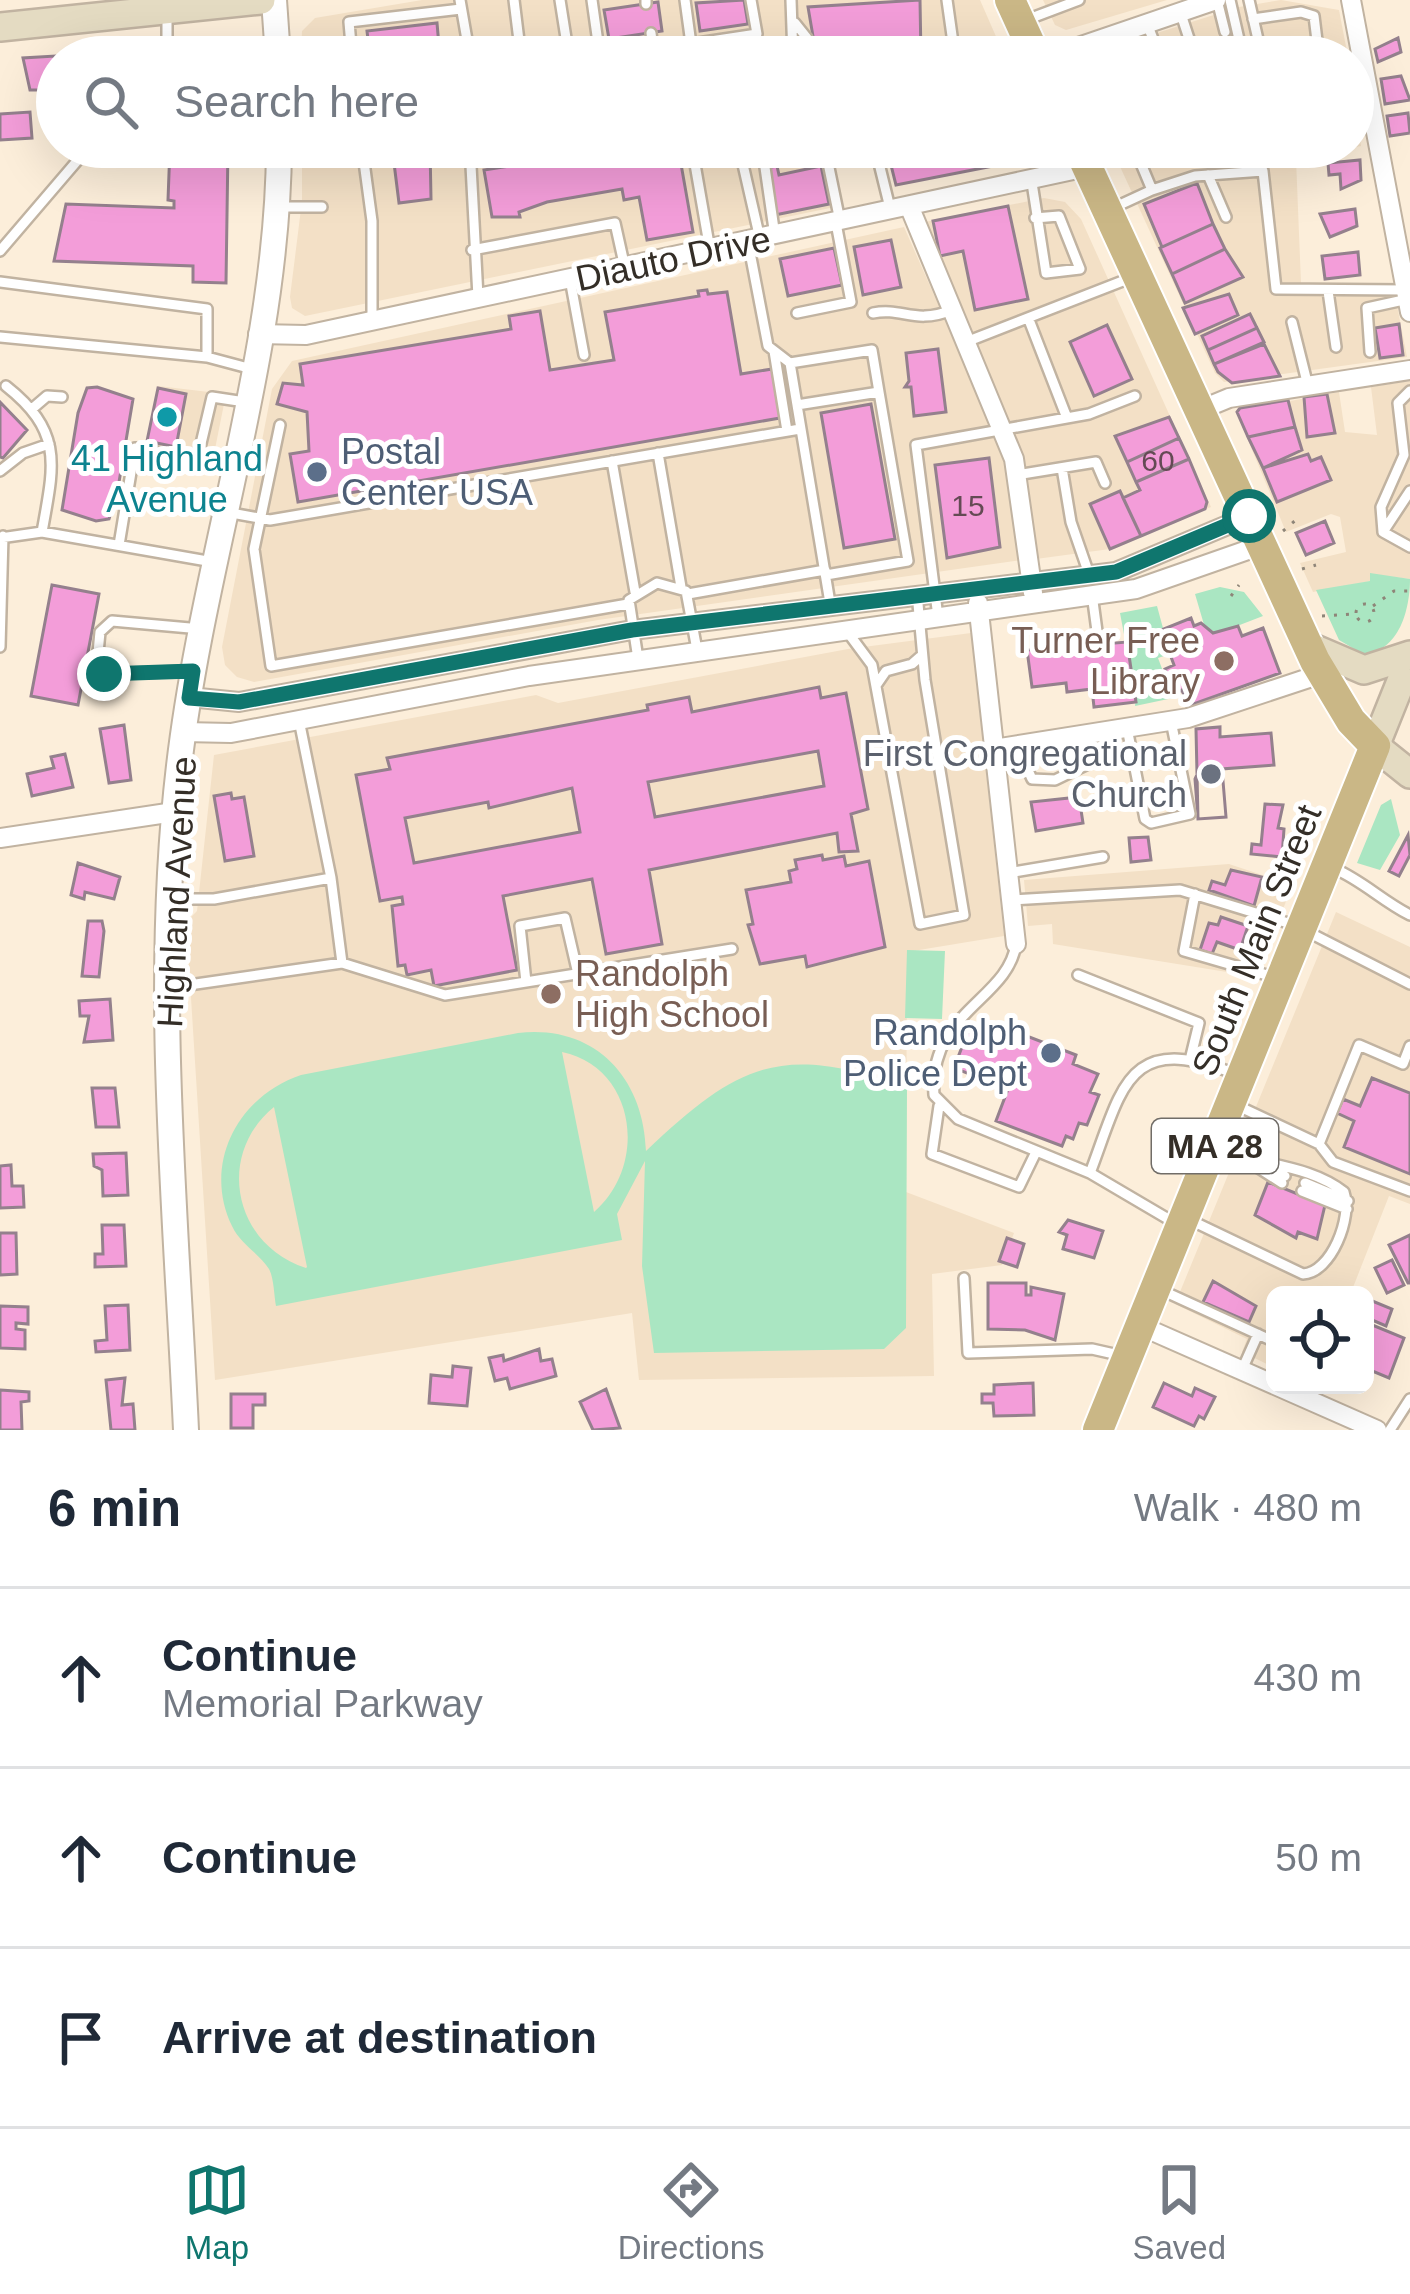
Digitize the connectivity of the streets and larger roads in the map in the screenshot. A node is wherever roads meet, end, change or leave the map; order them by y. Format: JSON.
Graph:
{"nodes":[{"id":1,"x":261,"y":0,"type":"edge"},
{"id":2,"x":274,"y":0,"type":"edge"},
{"id":3,"x":1216,"y":0,"type":"edge"},
{"id":4,"x":1352,"y":0,"type":"edge"},
{"id":5,"x":162,"y":8,"type":"edge"},
{"id":6,"x":0,"y":27,"type":"edge"},
{"id":7,"x":277,"y":36,"type":"edge"},
{"id":8,"x":1099,"y":36,"type":"edge"},
{"id":9,"x":1359,"y":36,"type":"edge"},
{"id":10,"x":1374,"y":118,"type":"edge"},
{"id":11,"x":278,"y":168,"type":"edge"},
{"id":12,"x":1057,"y":168,"type":"edge"},
{"id":13,"x":1087,"y":168,"type":"edge"},
{"id":14,"x":900,"y":210,"type":"junction"},
{"id":15,"x":1408,"y":301,"type":"edge"},
{"id":16,"x":258,"y":334,"type":"junction"},
{"id":17,"x":1410,"y":370,"type":"edge"},
{"id":18,"x":1199,"y":410,"type":"junction"},
{"id":19,"x":1249,"y":516,"type":"junction"},
{"id":20,"x":1272,"y":538,"type":"junction"},
{"id":21,"x":1031,"y":581,"type":"junction"},
{"id":22,"x":1091,"y":585,"type":"junction"},
{"id":23,"x":976,"y":586,"type":"junction"},
{"id":24,"x":1035,"y":603,"type":"junction"},
{"id":25,"x":979,"y":611,"type":"junction"},
{"id":26,"x":1410,"y":657,"type":"edge"},
{"id":27,"x":1314,"y":660,"type":"junction"},
{"id":28,"x":189,"y":698,"type":"junction"},
{"id":29,"x":183,"y":732,"type":"junction"},
{"id":30,"x":1375,"y":746,"type":"junction"},
{"id":31,"x":994,"y":748,"type":"junction"},
{"id":32,"x":1410,"y":774,"type":"edge"},
{"id":33,"x":174,"y":812,"type":"junction"},
{"id":34,"x":0,"y":838,"type":"edge"},
{"id":35,"x":1016,"y":944,"type":"road end"},
{"id":36,"x":1141,"y":1326,"type":"junction"},
{"id":37,"x":186,"y":1430,"type":"edge"},
{"id":38,"x":1098,"y":1430,"type":"edge"},
{"id":39,"x":1377,"y":1430,"type":"edge"}],
"edges":[{"from":1,"to":5,"type":"main road"},
{"from":2,"to":7,"type":"street"},
{"from":3,"to":8,"type":"street"},
{"from":4,"to":9,"type":"street"},
{"from":5,"to":6,"type":"main road"},
{"from":10,"to":15,"type":"street"},
{"from":11,"to":16,"type":"street","name":"Highland Avenue"},
{"from":12,"to":14,"type":"street","name":"Diauto Drive"},
{"from":13,"to":18,"type":"main road"},
{"from":14,"to":16,"type":"street","name":"Diauto Drive"},
{"from":14,"to":21,"type":"street"},
{"from":16,"to":28,"type":"street","name":"Highland Avenue"},
{"from":17,"to":18,"type":"street"},
{"from":18,"to":19,"type":"main road"},
{"from":19,"to":20,"type":"main road"},
{"from":19,"to":22,"type":"street"},
{"from":20,"to":22,"type":"street"},
{"from":20,"to":27,"type":"main road"},
{"from":21,"to":22,"type":"street"},
{"from":21,"to":23,"type":"street"},
{"from":21,"to":24,"type":"street"},
{"from":22,"to":24,"type":"street"},
{"from":23,"to":25,"type":"street"},
{"from":23,"to":28,"type":"street"},
{"from":24,"to":25,"type":"street"},
{"from":25,"to":29,"type":"street"},
{"from":25,"to":31,"type":"street"},
{"from":26,"to":27,"type":"main road"},
{"from":26,"to":30,"type":"main road"},
{"from":27,"to":30,"type":"main road"},
{"from":27,"to":31,"type":"street"},
{"from":28,"to":29,"type":"street","name":"Highland Avenue"},
{"from":29,"to":33,"type":"street","name":"Highland Avenue"},
{"from":30,"to":32,"type":"main road"},
{"from":30,"to":36,"type":"main road","name":"South Main Street","number":"MA 28"},
{"from":31,"to":35,"type":"street"},
{"from":33,"to":34,"type":"street"},
{"from":33,"to":37,"type":"street","name":"Highland Avenue"},
{"from":36,"to":38,"type":"main road","name":"South Main Street","number":"MA 28"},
{"from":36,"to":39,"type":"street"}]}
